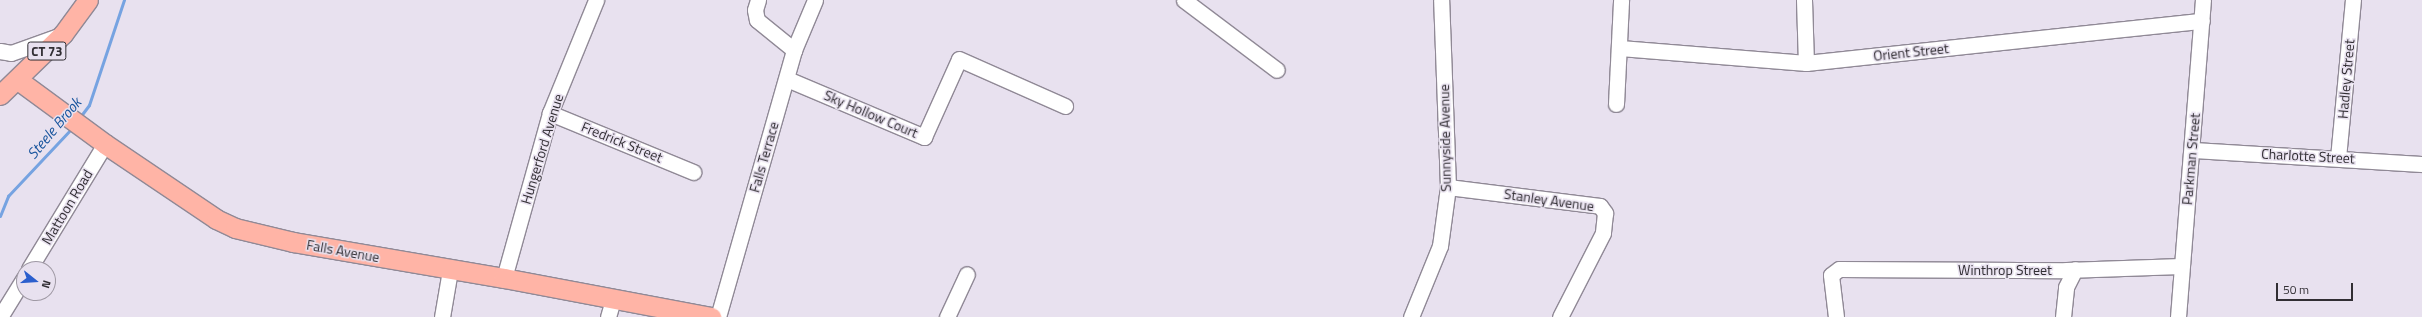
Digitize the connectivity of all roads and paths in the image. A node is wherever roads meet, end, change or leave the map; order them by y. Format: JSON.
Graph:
{"nodes":[{"id":1,"x":88,"y":0,"type":"edge"},
{"id":2,"x":596,"y":0,"type":"edge"},
{"id":3,"x":758,"y":0,"type":"edge"},
{"id":4,"x":815,"y":0,"type":"edge"},
{"id":5,"x":1184,"y":0,"type":"edge"},
{"id":6,"x":1441,"y":0,"type":"edge"},
{"id":7,"x":1622,"y":0,"type":"edge"},
{"id":8,"x":1804,"y":0,"type":"edge"},
{"id":9,"x":2203,"y":0,"type":"edge"},
{"id":10,"x":2353,"y":0,"type":"edge"},
{"id":11,"x":2202,"y":21,"type":"junction"},
{"id":12,"x":63,"y":34,"type":"junction"},
{"id":13,"x":1620,"y":48,"type":"junction"},
{"id":14,"x":794,"y":50,"type":"junction"},
{"id":15,"x":0,"y":52,"type":"edge"},
{"id":16,"x":1806,"y":63,"type":"junction"},
{"id":17,"x":1278,"y":70,"type":"dead end"},
{"id":18,"x":787,"y":79,"type":"junction"},
{"id":19,"x":18,"y":80,"type":"junction"},
{"id":20,"x":0,"y":95,"type":"edge"},
{"id":21,"x":1616,"y":104,"type":"dead end"},
{"id":22,"x":1065,"y":106,"type":"dead end"},
{"id":23,"x":550,"y":113,"type":"junction"},
{"id":24,"x":100,"y":140,"type":"junction"},
{"id":25,"x":2193,"y":150,"type":"junction"},
{"id":26,"x":2338,"y":158,"type":"junction"},
{"id":27,"x":2422,"y":164,"type":"edge"},
{"id":28,"x":693,"y":172,"type":"dead end"},
{"id":29,"x":1448,"y":187,"type":"junction"},
{"id":30,"x":33,"y":261,"type":"edge"},
{"id":31,"x":2181,"y":266,"type":"junction"},
{"id":32,"x":450,"y":270,"type":"junction"},
{"id":33,"x":2075,"y":270,"type":"junction"},
{"id":34,"x":966,"y":274,"type":"dead end"},
{"id":35,"x":504,"y":278,"type":"junction"},
{"id":36,"x":16,"y":291,"type":"edge"},
{"id":37,"x":610,"y":308,"type":"edge"},
{"id":38,"x":0,"y":317,"type":"edge"},
{"id":39,"x":442,"y":317,"type":"edge"},
{"id":40,"x":711,"y":317,"type":"edge"},
{"id":41,"x":718,"y":317,"type":"edge"},
{"id":42,"x":947,"y":317,"type":"edge"},
{"id":43,"x":1411,"y":317,"type":"edge"},
{"id":44,"x":1560,"y":317,"type":"edge"},
{"id":45,"x":1836,"y":317,"type":"edge"},
{"id":46,"x":2063,"y":317,"type":"edge"},
{"id":47,"x":2178,"y":317,"type":"edge"}],
"edges":[{"from":1,"to":12,"type":"main road","number":"CT 73"},
{"from":2,"to":23,"type":"street","name":"Hungerford Avenue"},
{"from":3,"to":14,"type":"street"},
{"from":4,"to":14,"type":"street","name":"Falls Terrace"},
{"from":5,"to":17,"type":"street"},
{"from":6,"to":29,"type":"street","name":"Sunnyside Avenue"},
{"from":7,"to":13,"type":"street"},
{"from":8,"to":16,"type":"street"},
{"from":9,"to":11,"type":"street","name":"Parkman Street"},
{"from":10,"to":26,"type":"street","name":"Hadley Street"},
{"from":11,"to":16,"type":"street","name":"Orient Street"},
{"from":11,"to":25,"type":"street","name":"Parkman Street"},
{"from":12,"to":15,"type":"street"},
{"from":12,"to":19,"type":"main road","number":"CT 73"},
{"from":13,"to":16,"type":"street","name":"Orient Street"},
{"from":13,"to":21,"type":"street"},
{"from":14,"to":18,"type":"street","name":"Falls Terrace"},
{"from":18,"to":22,"type":"street","name":"Sky Hollow Court"},
{"from":18,"to":41,"type":"street","name":"Falls Terrace"},
{"from":19,"to":20,"type":"main road","number":"CT 73"},
{"from":19,"to":24,"type":"main road","name":"Falls Avenue"},
{"from":23,"to":28,"type":"street","name":"Fredrick Street"},
{"from":23,"to":35,"type":"street","name":"Hungerford Avenue"},
{"from":24,"to":30,"type":"street","name":"Mattoon Road"},
{"from":24,"to":32,"type":"main road","name":"Falls Avenue"},
{"from":25,"to":26,"type":"street","name":"Charlotte Street"},
{"from":25,"to":31,"type":"street","name":"Parkman Street"},
{"from":26,"to":27,"type":"street","name":"Charlotte Street"},
{"from":29,"to":43,"type":"street","name":"Sunnyside Avenue"},
{"from":29,"to":44,"type":"street","name":"Stanley Avenue"},
{"from":31,"to":33,"type":"street","name":"Winthrop Street"},
{"from":31,"to":47,"type":"street","name":"Parkman Street"},
{"from":32,"to":35,"type":"main road","name":"Falls Avenue"},
{"from":32,"to":39,"type":"street"},
{"from":33,"to":45,"type":"street","name":"Winthrop Street"},
{"from":33,"to":46,"type":"street"},
{"from":34,"to":42,"type":"street"},
{"from":35,"to":37,"type":"main road","name":"Falls Avenue"},
{"from":36,"to":38,"type":"street"},
{"from":37,"to":40,"type":"main road","name":"Falls Avenue"}]}
